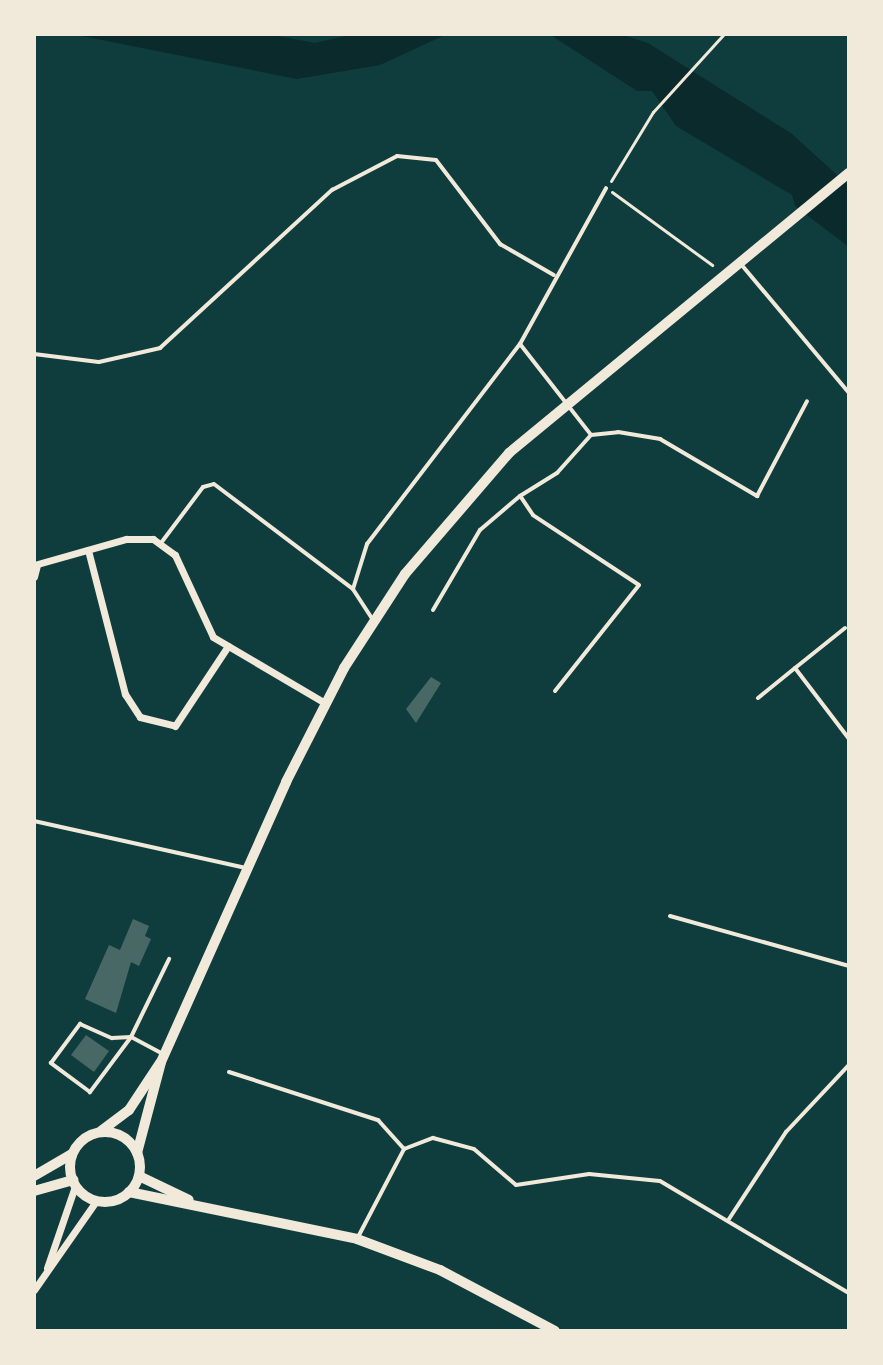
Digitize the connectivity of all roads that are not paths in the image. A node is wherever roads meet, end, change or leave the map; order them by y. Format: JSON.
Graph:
{"nodes":[{"id":1,"x":849,"y":173,"type":"edge"},
{"id":2,"x":606,"y":188,"type":"road end"},
{"id":3,"x":740,"y":262,"type":"junction"},
{"id":4,"x":554,"y":275,"type":"junction"},
{"id":5,"x":520,"y":344,"type":"junction"},
{"id":6,"x":34,"y":354,"type":"edge"},
{"id":7,"x":849,"y":393,"type":"edge"},
{"id":8,"x":807,"y":401,"type":"dead end"},
{"id":9,"x":566,"y":403,"type":"junction"},
{"id":10,"x":591,"y":435,"type":"junction"},
{"id":11,"x":520,"y":496,"type":"junction"},
{"id":12,"x":161,"y":543,"type":"junction"},
{"id":13,"x":88,"y":550,"type":"junction"},
{"id":14,"x":36,"y":565,"type":"edge"},
{"id":15,"x":34,"y":577,"type":"edge"},
{"id":16,"x":353,"y":589,"type":"junction"},
{"id":17,"x":433,"y":610,"type":"dead end"},
{"id":18,"x":373,"y":620,"type":"junction"},
{"id":19,"x":845,"y":628,"type":"dead end"},
{"id":20,"x":228,"y":646,"type":"junction"},
{"id":21,"x":795,"y":668,"type":"junction"},
{"id":22,"x":555,"y":691,"type":"dead end"},
{"id":23,"x":758,"y":698,"type":"dead end"},
{"id":24,"x":325,"y":703,"type":"junction"},
{"id":25,"x":849,"y":739,"type":"edge"},
{"id":26,"x":34,"y":821,"type":"edge"},
{"id":27,"x":249,"y":869,"type":"junction"},
{"id":28,"x":670,"y":916,"type":"dead end"},
{"id":29,"x":169,"y":959,"type":"dead end"},
{"id":30,"x":849,"y":966,"type":"edge"},
{"id":31,"x":131,"y":1037,"type":"junction"},
{"id":32,"x":163,"y":1058,"type":"junction"},
{"id":33,"x":849,"y":1065,"type":"edge"},
{"id":34,"x":229,"y":1072,"type":"dead end"},
{"id":35,"x":97,"y":1133,"type":"junction"},
{"id":36,"x":404,"y":1149,"type":"junction"},
{"id":37,"x":137,"y":1153,"type":"junction"},
{"id":38,"x":72,"y":1154,"type":"junction"},
{"id":39,"x":34,"y":1176,"type":"edge"},
{"id":40,"x":139,"y":1176,"type":"junction"},
{"id":41,"x":74,"y":1183,"type":"junction"},
{"id":42,"x":34,"y":1191,"type":"edge"},
{"id":43,"x":129,"y":1192,"type":"junction"},
{"id":44,"x":96,"y":1201,"type":"junction"},
{"id":45,"x":191,"y":1201,"type":"junction"},
{"id":46,"x":729,"y":1219,"type":"junction"},
{"id":47,"x":357,"y":1239,"type":"junction"},
{"id":48,"x":47,"y":1268,"type":"junction"},
{"id":49,"x":34,"y":1290,"type":"edge"},
{"id":50,"x":849,"y":1293,"type":"edge"},
{"id":51,"x":555,"y":1331,"type":"edge"}],
"edges":[{"from":1,"to":3,"type":"main road"},
{"from":2,"to":4,"type":"lane"},
{"from":3,"to":7,"type":"lane"},
{"from":3,"to":9,"type":"main road"},
{"from":4,"to":5,"type":"lane"},
{"from":4,"to":6,"type":"lane"},
{"from":5,"to":9,"type":"lane"},
{"from":5,"to":16,"type":"lane"},
{"from":8,"to":10,"type":"lane"},
{"from":9,"to":10,"type":"lane"},
{"from":9,"to":18,"type":"main road"},
{"from":10,"to":11,"type":"lane"},
{"from":11,"to":17,"type":"lane"},
{"from":11,"to":22,"type":"lane"},
{"from":12,"to":13,"type":"street"},
{"from":12,"to":16,"type":"lane"},
{"from":12,"to":20,"type":"street"},
{"from":13,"to":14,"type":"street"},
{"from":13,"to":20,"type":"street"},
{"from":14,"to":15,"type":"street"},
{"from":16,"to":18,"type":"lane"},
{"from":18,"to":24,"type":"main road"},
{"from":19,"to":21,"type":"lane"},
{"from":20,"to":24,"type":"street"},
{"from":21,"to":23,"type":"lane"},
{"from":21,"to":25,"type":"lane"},
{"from":24,"to":27,"type":"main road"},
{"from":26,"to":27,"type":"lane"},
{"from":27,"to":32,"type":"main road"},
{"from":28,"to":30,"type":"lane"},
{"from":29,"to":31,"type":"lane"},
{"from":31,"to":31,"type":"lane"},
{"from":31,"to":32,"type":"lane"},
{"from":32,"to":35,"type":"main road"},
{"from":32,"to":37,"type":"main road"},
{"from":33,"to":46,"type":"lane"},
{"from":34,"to":36,"type":"lane"},
{"from":35,"to":37,"type":"main road"},
{"from":35,"to":38,"type":"main road"},
{"from":36,"to":46,"type":"lane"},
{"from":36,"to":47,"type":"lane"},
{"from":37,"to":40,"type":"main road"},
{"from":38,"to":39,"type":"main road"},
{"from":38,"to":41,"type":"main road"},
{"from":40,"to":43,"type":"main road"},
{"from":40,"to":45,"type":"main road"},
{"from":41,"to":42,"type":"main road"},
{"from":41,"to":44,"type":"main road"},
{"from":41,"to":48,"type":"street"},
{"from":43,"to":44,"type":"main road"},
{"from":43,"to":45,"type":"main road"},
{"from":44,"to":48,"type":"street"},
{"from":45,"to":47,"type":"main road"},
{"from":46,"to":50,"type":"lane"},
{"from":47,"to":51,"type":"main road"},
{"from":48,"to":49,"type":"street"}]}
